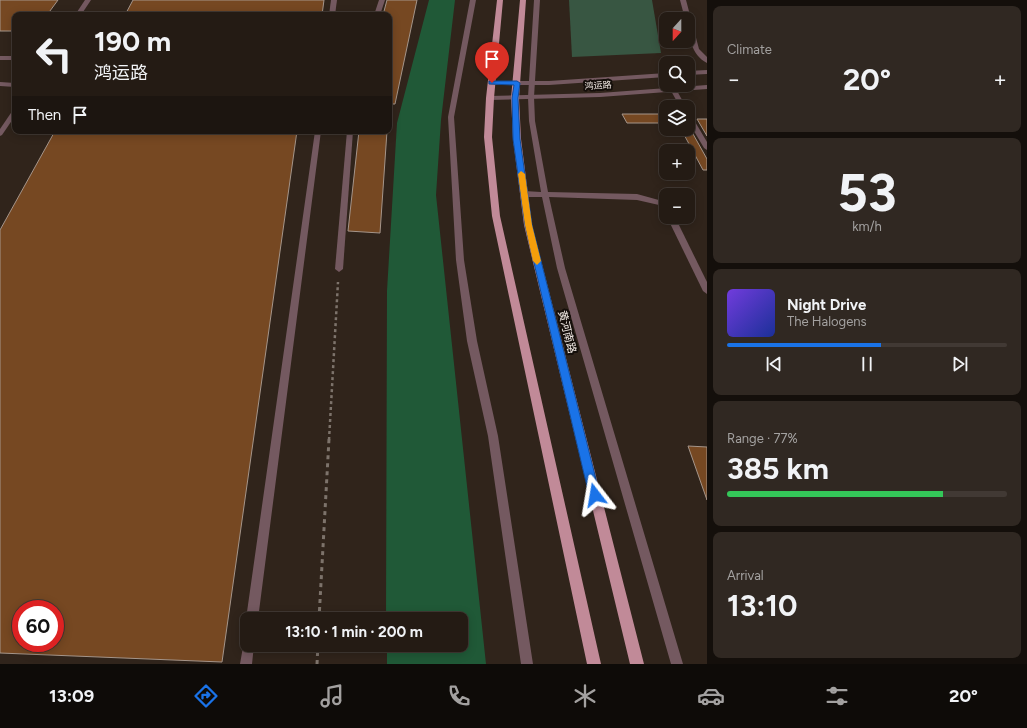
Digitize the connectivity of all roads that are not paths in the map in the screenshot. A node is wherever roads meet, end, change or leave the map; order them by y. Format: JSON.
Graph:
{"nodes":[{"id":1,"x":88,"y":0,"type":"edge"},
{"id":2,"x":334,"y":0,"type":"edge"},
{"id":3,"x":382,"y":0,"type":"edge"},
{"id":4,"x":472,"y":0,"type":"edge"},
{"id":5,"x":500,"y":0,"type":"edge"},
{"id":6,"x":524,"y":0,"type":"edge"},
{"id":7,"x":537,"y":0,"type":"edge"},
{"id":8,"x":683,"y":0,"type":"edge"},
{"id":9,"x":80,"y":12,"type":"edge"},
{"id":10,"x":332,"y":12,"type":"edge"},
{"id":11,"x":378,"y":12,"type":"edge"},
{"id":12,"x":0,"y":58,"type":"edge"},
{"id":13,"x":12,"y":58,"type":"edge"},
{"id":14,"x":707,"y":61,"type":"edge"},
{"id":15,"x":707,"y":72,"type":"edge"},
{"id":16,"x":695,"y":73,"type":"edge"},
{"id":17,"x":659,"y":75,"type":"edge"},
{"id":18,"x":492,"y":83,"type":"junction"},
{"id":19,"x":517,"y":83,"type":"junction"},
{"id":20,"x":534,"y":83,"type":"junction"},
{"id":21,"x":0,"y":84,"type":"edge"},
{"id":22,"x":12,"y":85,"type":"edge"},
{"id":23,"x":707,"y":87,"type":"edge"},
{"id":24,"x":695,"y":88,"type":"edge"},
{"id":25,"x":659,"y":90,"type":"edge"},
{"id":26,"x":531,"y":97,"type":"junction"},
{"id":27,"x":490,"y":98,"type":"junction"},
{"id":28,"x":515,"y":98,"type":"junction"},
{"id":29,"x":12,"y":116,"type":"edge"},
{"id":30,"x":695,"y":127,"type":"edge"},
{"id":31,"x":0,"y":134,"type":"edge"},
{"id":32,"x":318,"y":134,"type":"edge"},
{"id":33,"x":350,"y":134,"type":"edge"},
{"id":34,"x":707,"y":148,"type":"edge"},
{"id":35,"x":524,"y":194,"type":"junction"},
{"id":36,"x":545,"y":194,"type":"junction"},
{"id":37,"x":659,"y":202,"type":"edge"},
{"id":38,"x":674,"y":224,"type":"edge"},
{"id":39,"x":339,"y":269,"type":"road end"},
{"id":40,"x":707,"y":291,"type":"edge"},
{"id":41,"x":253,"y":612,"type":"edge"},
{"id":42,"x":247,"y":652,"type":"edge"},
{"id":43,"x":246,"y":664,"type":"edge"},
{"id":44,"x":527,"y":664,"type":"edge"},
{"id":45,"x":594,"y":664,"type":"edge"},
{"id":46,"x":637,"y":664,"type":"edge"},
{"id":47,"x":677,"y":664,"type":"edge"}],
"edges":[{"from":1,"to":9,"type":"lane"},
{"from":2,"to":10,"type":"lane"},
{"from":3,"to":11,"type":"lane"},
{"from":4,"to":44,"type":"lane"},
{"from":5,"to":18,"type":"main road"},
{"from":6,"to":19,"type":"main road","name":"黄河南路"},
{"from":7,"to":20,"type":"lane"},
{"from":8,"to":14,"type":"lane"},
{"from":12,"to":13,"type":"lane"},
{"from":15,"to":16,"type":"street"},
{"from":17,"to":20,"type":"street","name":"鸿运路"},
{"from":18,"to":19,"type":"street","name":"鸿运路"},
{"from":18,"to":27,"type":"main road"},
{"from":19,"to":20,"type":"street","name":"鸿运路"},
{"from":19,"to":28,"type":"main road","name":"黄河南路"},
{"from":20,"to":26,"type":"lane"},
{"from":21,"to":22,"type":"lane"},
{"from":23,"to":24,"type":"street","name":"鸿运路"},
{"from":25,"to":26,"type":"street","name":"鸿运路"},
{"from":26,"to":28,"type":"street","name":"鸿运路"},
{"from":26,"to":36,"type":"lane"},
{"from":27,"to":28,"type":"street","name":"鸿运路"},
{"from":27,"to":45,"type":"main road"},
{"from":28,"to":35,"type":"main road","name":"黄河南路"},
{"from":29,"to":31,"type":"lane"},
{"from":30,"to":34,"type":"lane"},
{"from":32,"to":41,"type":"lane"},
{"from":33,"to":39,"type":"lane"},
{"from":35,"to":36,"type":"lane"},
{"from":35,"to":46,"type":"main road","name":"黄河南路"},
{"from":36,"to":37,"type":"lane"},
{"from":36,"to":47,"type":"lane"},
{"from":38,"to":40,"type":"lane"},
{"from":42,"to":43,"type":"lane"}]}
